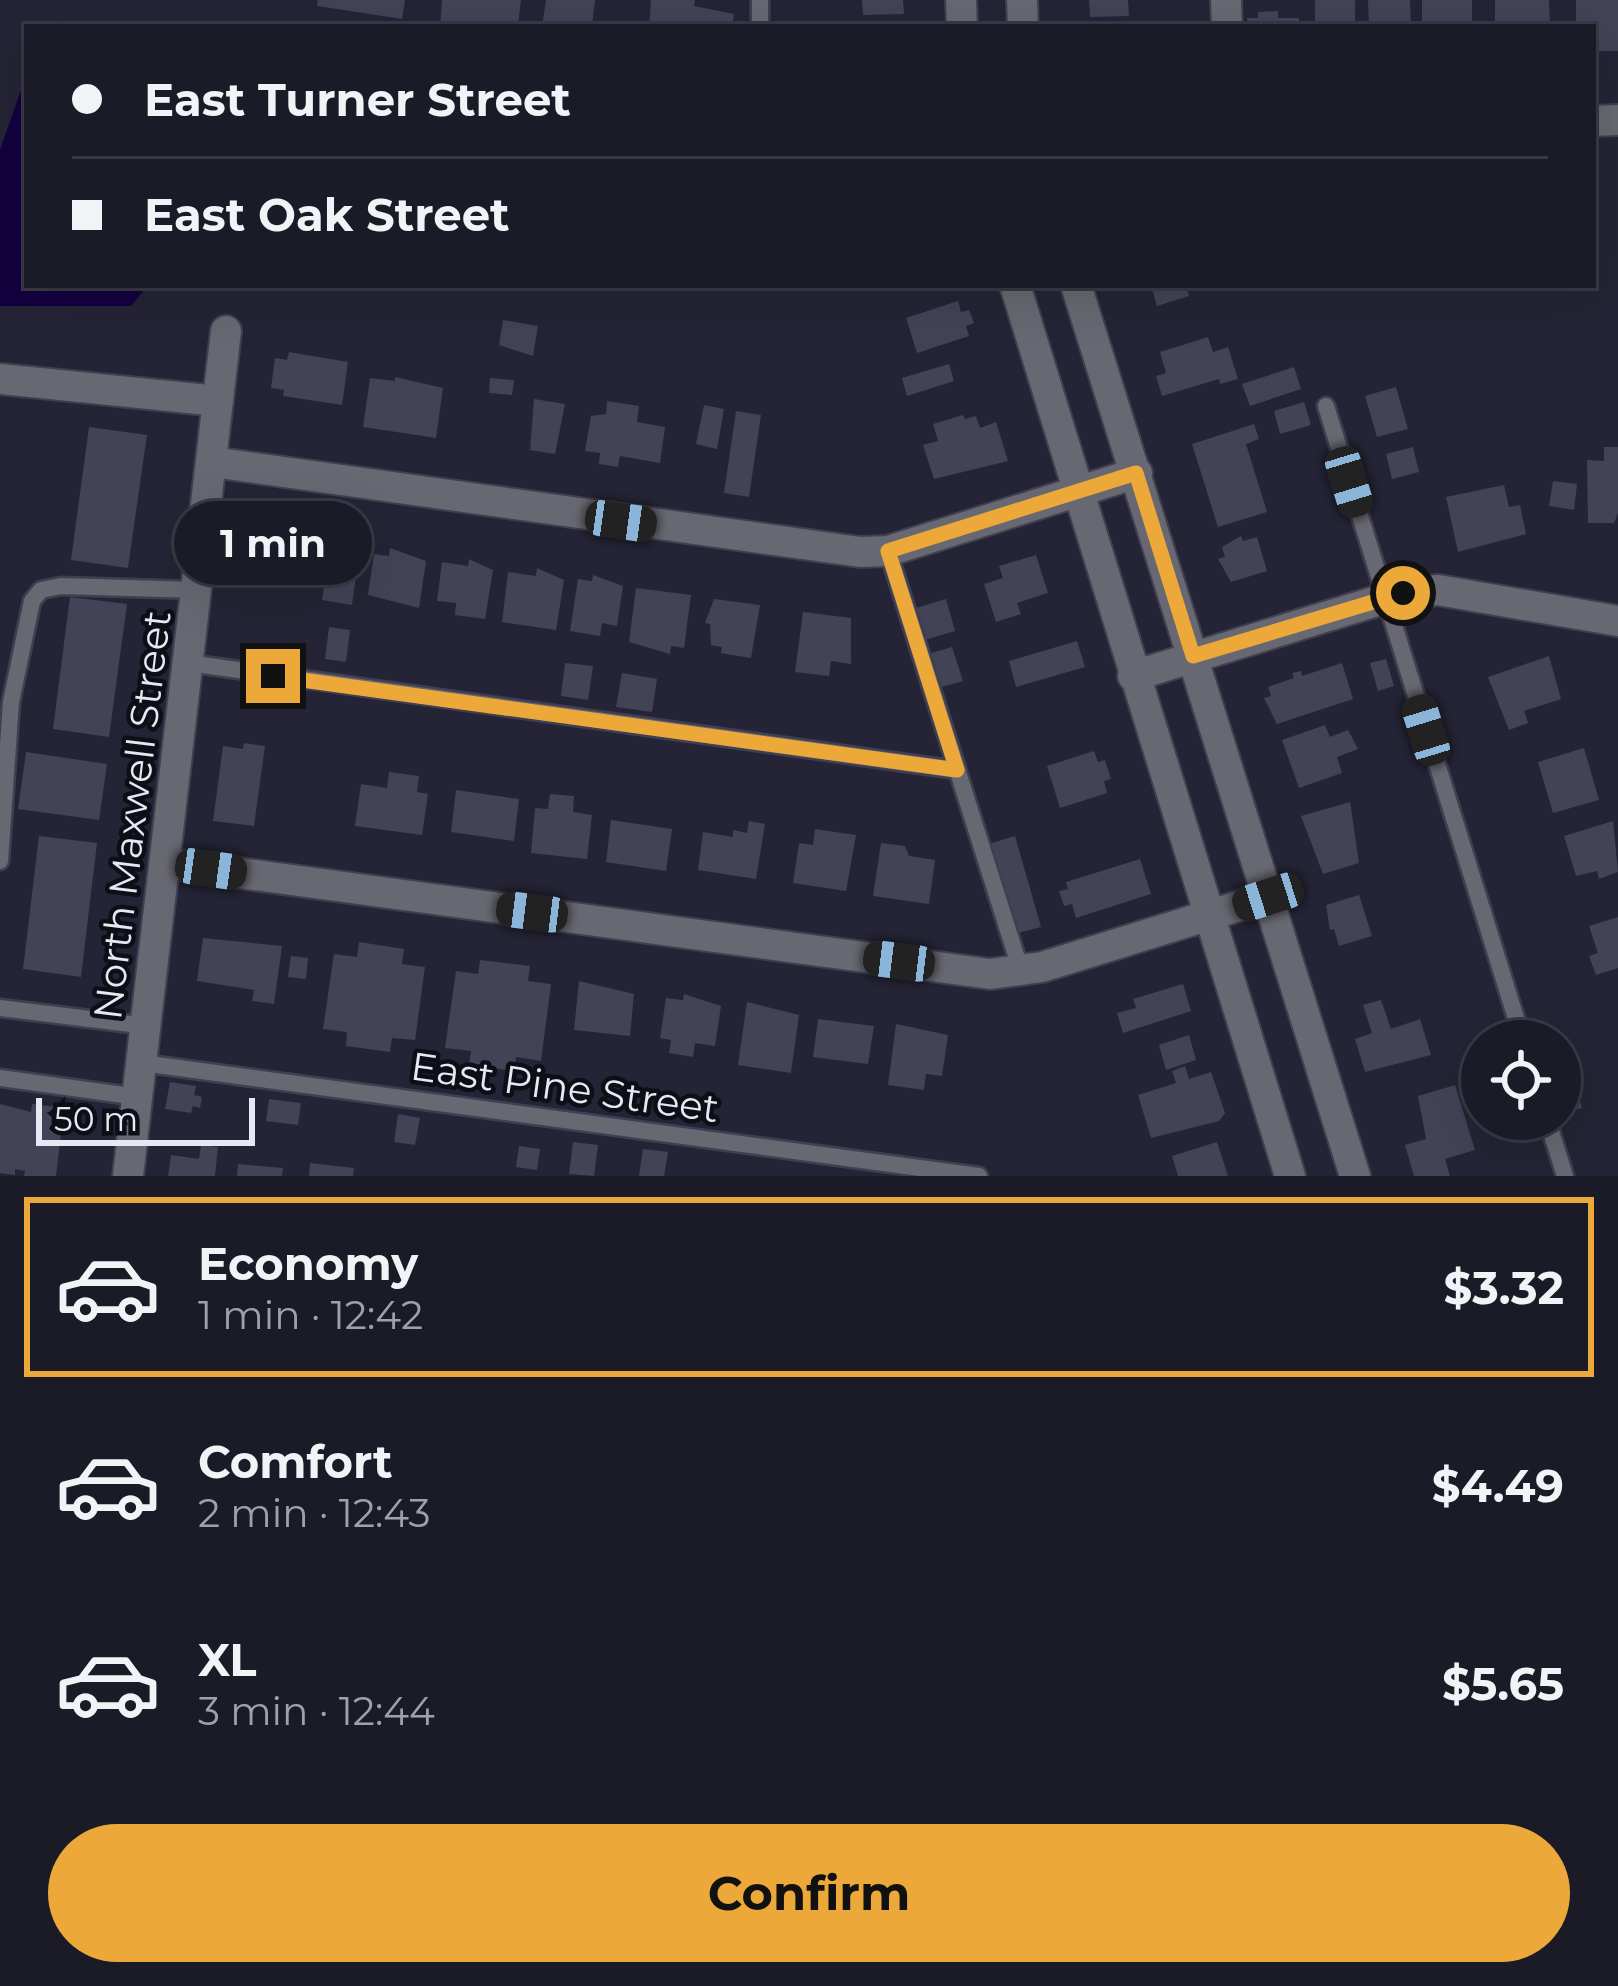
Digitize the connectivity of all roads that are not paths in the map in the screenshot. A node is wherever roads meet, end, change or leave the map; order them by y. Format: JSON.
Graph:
{"nodes":[{"id":1,"x":1016,"y":288,"type":"edge"},
{"id":2,"x":1077,"y":288,"type":"edge"},
{"id":3,"x":226,"y":332,"type":"dead end"},
{"id":4,"x":0,"y":379,"type":"edge"},
{"id":5,"x":218,"y":401,"type":"junction"},
{"id":6,"x":1326,"y":406,"type":"dead end"},
{"id":7,"x":212,"y":462,"type":"junction"},
{"id":8,"x":1136,"y":473,"type":"junction"},
{"id":9,"x":1075,"y":492,"type":"junction"},
{"id":10,"x":888,"y":551,"type":"junction"},
{"id":11,"x":197,"y":590,"type":"junction"},
{"id":12,"x":1385,"y":597,"type":"junction"},
{"id":13,"x":1617,"y":624,"type":"edge"},
{"id":14,"x":1193,"y":656,"type":"junction"},
{"id":15,"x":188,"y":663,"type":"junction"},
{"id":16,"x":1133,"y":676,"type":"junction"},
{"id":17,"x":957,"y":770,"type":"junction"},
{"id":18,"x":0,"y":861,"type":"edge"},
{"id":19,"x":165,"y":863,"type":"junction"},
{"id":20,"x":1268,"y":897,"type":"junction"},
{"id":21,"x":1210,"y":915,"type":"junction"},
{"id":22,"x":1021,"y":971,"type":"junction"},
{"id":23,"x":0,"y":1008,"type":"edge"},
{"id":24,"x":1516,"y":1020,"type":"edge"},
{"id":25,"x":147,"y":1026,"type":"junction"},
{"id":26,"x":142,"y":1063,"type":"junction"},
{"id":27,"x":0,"y":1078,"type":"edge"},
{"id":28,"x":138,"y":1097,"type":"junction"},
{"id":29,"x":1554,"y":1140,"type":"edge"},
{"id":30,"x":128,"y":1176,"type":"edge"},
{"id":31,"x":980,"y":1176,"type":"edge"},
{"id":32,"x":1290,"y":1176,"type":"edge"},
{"id":33,"x":1355,"y":1176,"type":"edge"},
{"id":34,"x":1565,"y":1176,"type":"edge"}],
"edges":[{"from":1,"to":9,"type":"street"},
{"from":2,"to":8,"type":"street"},
{"from":3,"to":5,"type":"street","name":"North Maxwell Street"},
{"from":4,"to":5,"type":"street"},
{"from":5,"to":7,"type":"street","name":"North Maxwell Street"},
{"from":6,"to":12,"type":"lane"},
{"from":7,"to":10,"type":"street"},
{"from":7,"to":11,"type":"street","name":"North Maxwell Street"},
{"from":8,"to":9,"type":"street"},
{"from":8,"to":14,"type":"street"},
{"from":9,"to":10,"type":"street"},
{"from":9,"to":16,"type":"street"},
{"from":10,"to":17,"type":"lane"},
{"from":11,"to":15,"type":"street","name":"North Maxwell Street"},
{"from":11,"to":18,"type":"lane"},
{"from":12,"to":13,"type":"street"},
{"from":12,"to":14,"type":"street"},
{"from":12,"to":24,"type":"lane"},
{"from":14,"to":16,"type":"street"},
{"from":14,"to":20,"type":"street"},
{"from":15,"to":17,"type":"lane"},
{"from":15,"to":19,"type":"street","name":"North Maxwell Street"},
{"from":16,"to":21,"type":"street"},
{"from":17,"to":22,"type":"lane"},
{"from":19,"to":22,"type":"street"},
{"from":19,"to":25,"type":"street","name":"North Maxwell Street"},
{"from":20,"to":21,"type":"street"},
{"from":20,"to":33,"type":"street"},
{"from":21,"to":22,"type":"street"},
{"from":21,"to":32,"type":"street"},
{"from":23,"to":25,"type":"lane"},
{"from":25,"to":26,"type":"street","name":"North Maxwell Street"},
{"from":26,"to":28,"type":"street","name":"North Maxwell Street"},
{"from":26,"to":31,"type":"lane","name":"East Pine Street"},
{"from":27,"to":28,"type":"lane"},
{"from":28,"to":30,"type":"street","name":"North Maxwell Street"},
{"from":29,"to":34,"type":"lane"}]}
